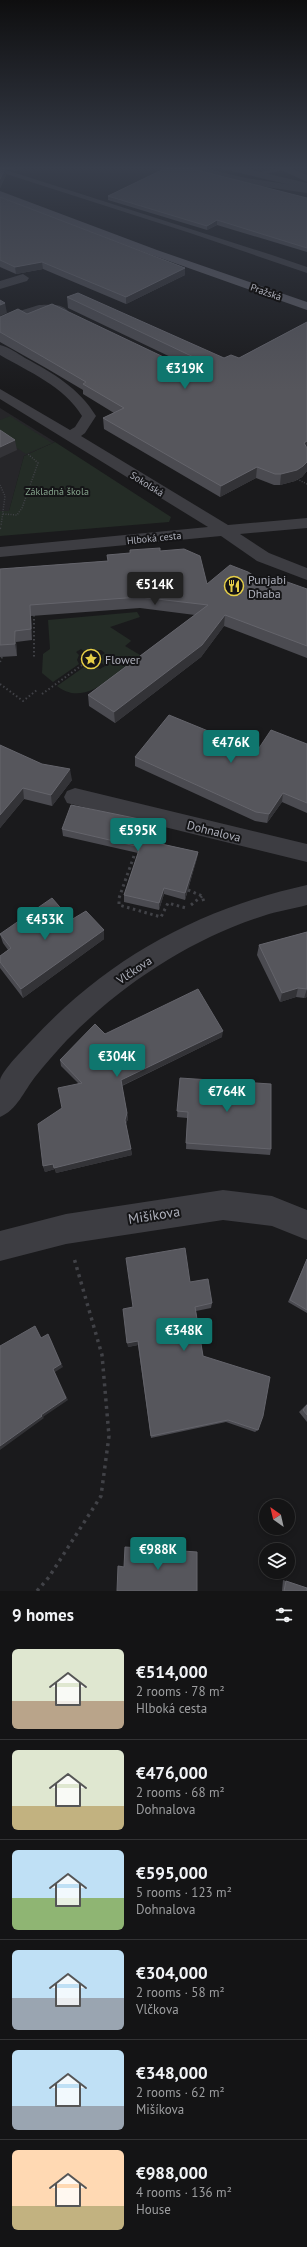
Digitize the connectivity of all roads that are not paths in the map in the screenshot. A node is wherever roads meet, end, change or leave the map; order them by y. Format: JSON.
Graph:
{"nodes":[{"id":1,"x":125,"y":241,"type":"edge"},
{"id":2,"x":153,"y":241,"type":"edge"},
{"id":3,"x":225,"y":241,"type":"edge"},
{"id":4,"x":307,"y":270,"type":"edge"},
{"id":5,"x":255,"y":276,"type":"dead end"},
{"id":6,"x":23,"y":278,"type":"edge"},
{"id":7,"x":0,"y":285,"type":"edge"},
{"id":8,"x":7,"y":306,"type":"dead end"},
{"id":9,"x":307,"y":306,"type":"edge"},
{"id":10,"x":21,"y":313,"type":"junction"},
{"id":11,"x":76,"y":318,"type":"edge"},
{"id":12,"x":0,"y":322,"type":"edge"},
{"id":13,"x":0,"y":349,"type":"edge"},
{"id":14,"x":0,"y":393,"type":"edge"},
{"id":15,"x":70,"y":436,"type":"junction"},
{"id":16,"x":307,"y":523,"type":"edge"},
{"id":17,"x":224,"y":530,"type":"junction"},
{"id":18,"x":0,"y":552,"type":"edge"},
{"id":19,"x":307,"y":574,"type":"edge"},
{"id":20,"x":75,"y":797,"type":"dead end"},
{"id":21,"x":307,"y":853,"type":"edge"},
{"id":22,"x":307,"y":895,"type":"edge"},
{"id":23,"x":0,"y":1103,"type":"edge"},
{"id":24,"x":307,"y":1225,"type":"edge"},
{"id":25,"x":0,"y":1246,"type":"edge"}],
"edges":[{"from":1,"to":9,"type":"main road","name":"Pražská"},
{"from":2,"to":5,"type":"main road","name":"Pražská"},
{"from":3,"to":4,"type":"lane"},
{"from":6,"to":7,"type":"street"},
{"from":8,"to":10,"type":"street"},
{"from":10,"to":11,"type":"street"},
{"from":10,"to":12,"type":"street"},
{"from":13,"to":15,"type":"street"},
{"from":14,"to":15,"type":"street","name":"Sokolská"},
{"from":15,"to":17,"type":"street","name":"Sokolská"},
{"from":16,"to":17,"type":"street","name":"Hlboká cesta"},
{"from":17,"to":18,"type":"street","name":"Hlboká cesta"},
{"from":17,"to":19,"type":"street","name":"Sokolská"},
{"from":20,"to":21,"type":"street","name":"Dohnalova"},
{"from":22,"to":23,"type":"street","name":"Vlčkova"},
{"from":24,"to":25,"type":"street","name":"Mišíkova"}]}
